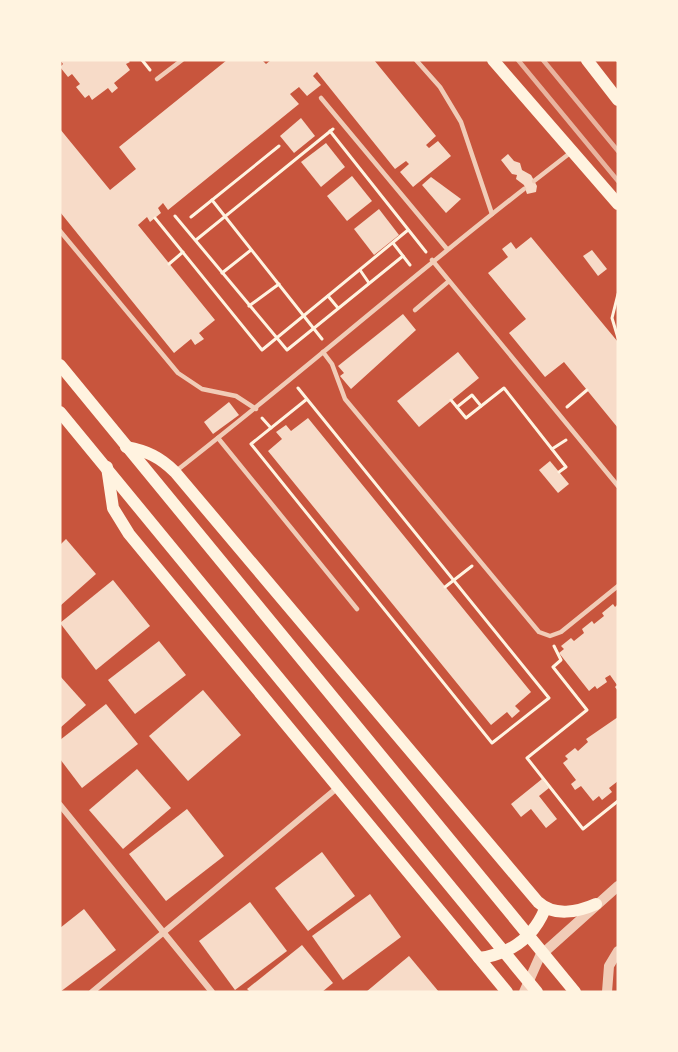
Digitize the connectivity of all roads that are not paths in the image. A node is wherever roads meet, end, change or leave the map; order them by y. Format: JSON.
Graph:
{"nodes":[{"id":1,"x":182,"y":60,"type":"edge"},
{"id":2,"x":416,"y":60,"type":"edge"},
{"id":3,"x":493,"y":60,"type":"edge"},
{"id":4,"x":587,"y":60,"type":"edge"},
{"id":5,"x":157,"y":79,"type":"dead end"},
{"id":6,"x":321,"y":98,"type":"dead end"},
{"id":7,"x":618,"y":100,"type":"edge"},
{"id":8,"x":572,"y":151,"type":"junction"},
{"id":9,"x":534,"y":181,"type":"dead end"},
{"id":10,"x":524,"y":189,"type":"dead end"},
{"id":11,"x":618,"y":204,"type":"edge"},
{"id":12,"x":492,"y":214,"type":"junction"},
{"id":13,"x":60,"y":231,"type":"edge"},
{"id":14,"x":447,"y":249,"type":"junction"},
{"id":15,"x":432,"y":260,"type":"junction"},
{"id":16,"x":449,"y":281,"type":"junction"},
{"id":17,"x":416,"y":310,"type":"dead end"},
{"id":18,"x":323,"y":352,"type":"junction"},
{"id":19,"x":60,"y":365,"type":"edge"},
{"id":20,"x":256,"y":409,"type":"junction"},
{"id":21,"x":60,"y":412,"type":"edge"},
{"id":22,"x":218,"y":438,"type":"junction"},
{"id":23,"x":126,"y":447,"type":"junction"},
{"id":24,"x":107,"y":467,"type":"junction"},
{"id":25,"x":176,"y":472,"type":"junction"},
{"id":26,"x":618,"y":486,"type":"edge"},
{"id":27,"x":618,"y":586,"type":"edge"},
{"id":28,"x":357,"y":609,"type":"dead end"},
{"id":29,"x":337,"y":788,"type":"junction"},
{"id":30,"x":60,"y":805,"type":"edge"},
{"id":31,"x":618,"y":886,"type":"edge"},
{"id":32,"x":596,"y":904,"type":"junction"},
{"id":33,"x":545,"y":909,"type":"junction"},
{"id":34,"x":163,"y":933,"type":"junction"},
{"id":35,"x":618,"y":951,"type":"edge"},
{"id":36,"x":479,"y":958,"type":"junction"},
{"id":37,"x":92,"y":992,"type":"edge"},
{"id":38,"x":212,"y":992,"type":"edge"},
{"id":39,"x":507,"y":992,"type":"edge"},
{"id":40,"x":524,"y":992,"type":"edge"},
{"id":41,"x":537,"y":992,"type":"edge"},
{"id":42,"x":574,"y":992,"type":"edge"},
{"id":43,"x":607,"y":992,"type":"edge"}],
"edges":[{"from":1,"to":5,"type":"lane"},
{"from":2,"to":12,"type":"lane"},
{"from":3,"to":8,"type":"main road"},
{"from":4,"to":7,"type":"main road"},
{"from":6,"to":14,"type":"lane"},
{"from":8,"to":9,"type":"lane"},
{"from":8,"to":11,"type":"main road"},
{"from":10,"to":12,"type":"lane"},
{"from":12,"to":14,"type":"lane"},
{"from":13,"to":20,"type":"lane"},
{"from":14,"to":15,"type":"lane"},
{"from":15,"to":16,"type":"lane"},
{"from":15,"to":18,"type":"lane"},
{"from":16,"to":17,"type":"lane"},
{"from":16,"to":26,"type":"lane"},
{"from":18,"to":20,"type":"lane"},
{"from":18,"to":27,"type":"lane"},
{"from":19,"to":23,"type":"main road"},
{"from":20,"to":22,"type":"lane"},
{"from":21,"to":24,"type":"main road"},
{"from":22,"to":25,"type":"lane"},
{"from":22,"to":28,"type":"lane"},
{"from":23,"to":25,"type":"main road"},
{"from":23,"to":42,"type":"main road"},
{"from":24,"to":29,"type":"main road"},
{"from":24,"to":41,"type":"main road"},
{"from":25,"to":33,"type":"main road"},
{"from":29,"to":34,"type":"street"},
{"from":29,"to":36,"type":"main road"},
{"from":30,"to":34,"type":"street"},
{"from":31,"to":32,"type":"street"},
{"from":32,"to":33,"type":"main road"},
{"from":32,"to":40,"type":"street"},
{"from":33,"to":36,"type":"main road"},
{"from":34,"to":37,"type":"street"},
{"from":34,"to":38,"type":"street"},
{"from":35,"to":43,"type":"street"},
{"from":36,"to":39,"type":"main road"}]}
